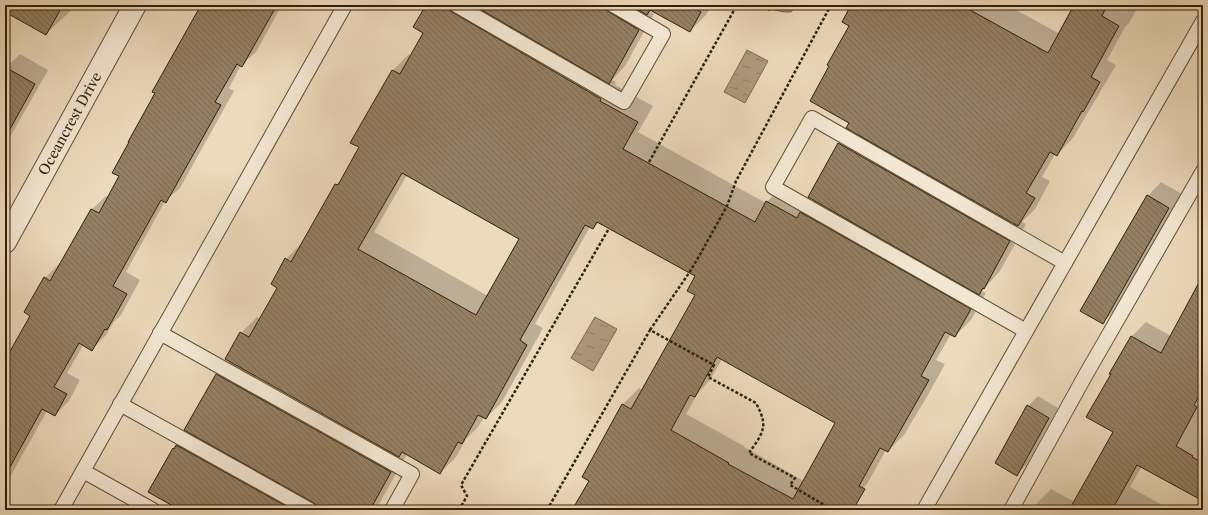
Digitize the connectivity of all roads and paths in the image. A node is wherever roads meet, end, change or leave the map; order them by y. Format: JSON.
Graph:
{"nodes":[{"id":1,"x":135,"y":5,"type":"edge"},
{"id":2,"x":345,"y":5,"type":"edge"},
{"id":3,"x":456,"y":5,"type":"edge"},
{"id":4,"x":613,"y":5,"type":"edge"},
{"id":5,"x":737,"y":5,"type":"edge"},
{"id":6,"x":831,"y":5,"type":"edge"},
{"id":7,"x":1203,"y":21,"type":"edge"},
{"id":8,"x":649,"y":162,"type":"dead end"},
{"id":9,"x":1203,"y":172,"type":"edge"},
{"id":10,"x":608,"y":230,"type":"dead end"},
{"id":11,"x":5,"y":242,"type":"edge"},
{"id":12,"x":1065,"y":263,"type":"junction"},
{"id":13,"x":650,"y":330,"type":"junction"},
{"id":14,"x":1026,"y":331,"type":"junction"},
{"id":15,"x":160,"y":333,"type":"junction"},
{"id":16,"x":120,"y":404,"type":"junction"},
{"id":17,"x":83,"y":471,"type":"junction"},
{"id":18,"x":60,"y":510,"type":"edge"},
{"id":19,"x":153,"y":510,"type":"edge"},
{"id":20,"x":310,"y":510,"type":"edge"},
{"id":21,"x":392,"y":510,"type":"edge"},
{"id":22,"x":459,"y":510,"type":"edge"},
{"id":23,"x":547,"y":510,"type":"edge"},
{"id":24,"x":833,"y":510,"type":"edge"},
{"id":25,"x":924,"y":510,"type":"edge"},
{"id":26,"x":1011,"y":510,"type":"edge"}],
"edges":[{"from":1,"to":11,"type":"street","name":"Oceancrest Drive"},
{"from":2,"to":15,"type":"lane"},
{"from":3,"to":4,"type":"lane"},
{"from":5,"to":8,"type":"path"},
{"from":6,"to":13,"type":"path"},
{"from":7,"to":12,"type":"lane"},
{"from":9,"to":26,"type":"lane"},
{"from":10,"to":22,"type":"path"},
{"from":12,"to":14,"type":"lane"},
{"from":12,"to":14,"type":"lane"},
{"from":13,"to":23,"type":"path"},
{"from":13,"to":24,"type":"path"},
{"from":14,"to":25,"type":"lane"},
{"from":15,"to":16,"type":"lane"},
{"from":15,"to":21,"type":"lane"},
{"from":16,"to":17,"type":"lane"},
{"from":16,"to":20,"type":"lane"},
{"from":17,"to":18,"type":"lane"},
{"from":17,"to":19,"type":"lane"}]}
